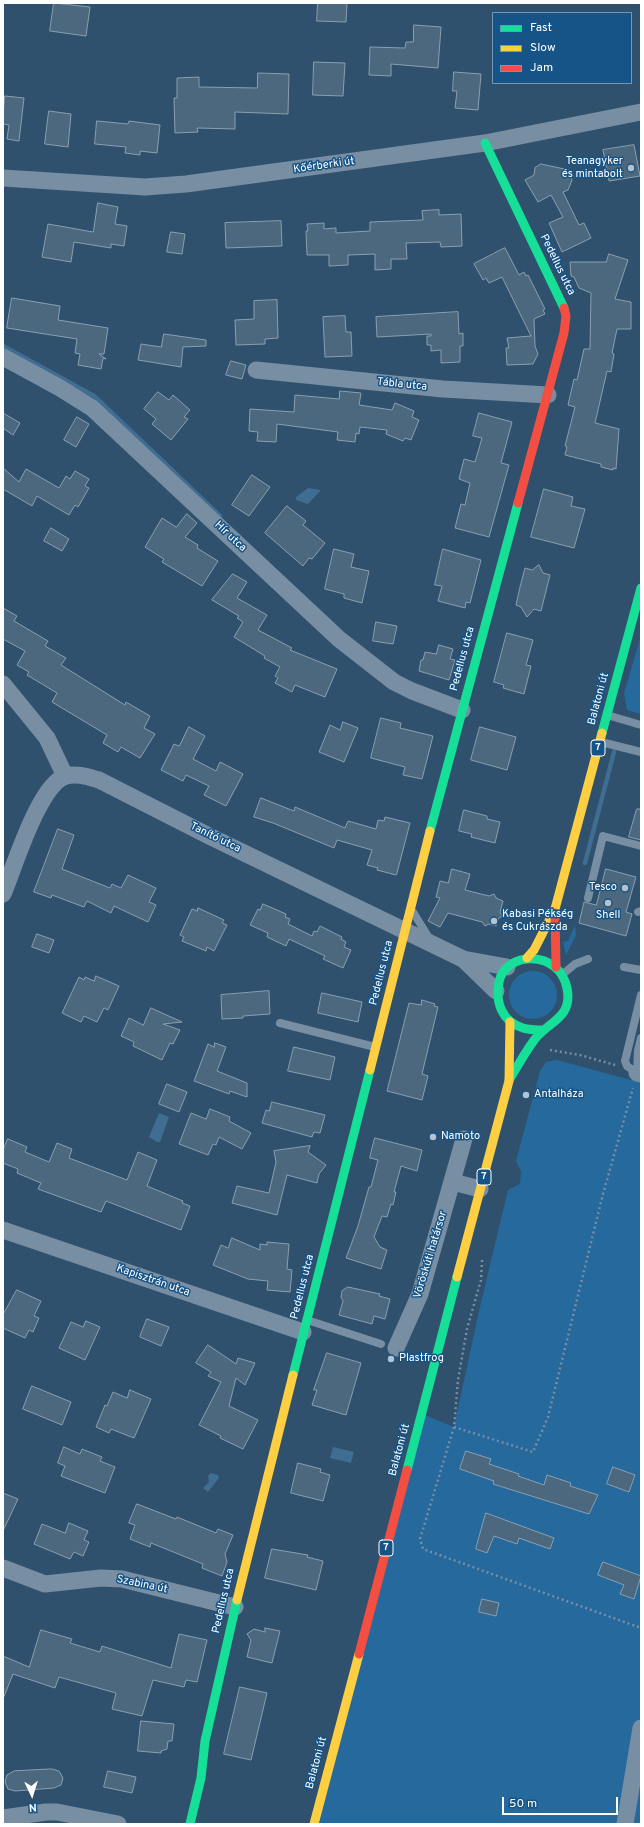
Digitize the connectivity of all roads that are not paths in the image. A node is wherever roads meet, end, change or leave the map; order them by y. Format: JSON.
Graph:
{"nodes":[{"id":1,"x":641,"y":112,"type":"edge"},
{"id":2,"x":484,"y":143,"type":"junction"},
{"id":3,"x":3,"y":178,"type":"edge"},
{"id":4,"x":3,"y":357,"type":"edge"},
{"id":5,"x":256,"y":370,"type":"dead end"},
{"id":6,"x":548,"y":395,"type":"junction"},
{"id":7,"x":641,"y":588,"type":"edge"},
{"id":8,"x":3,"y":684,"type":"edge"},
{"id":9,"x":462,"y":710,"type":"junction"},
{"id":10,"x":607,"y":715,"type":"junction"},
{"id":11,"x":641,"y":725,"type":"edge"},
{"id":12,"x":600,"y":742,"type":"junction"},
{"id":13,"x":641,"y":752,"type":"edge"},
{"id":14,"x":65,"y":776,"type":"junction"},
{"id":15,"x":641,"y":846,"type":"edge"},
{"id":16,"x":3,"y":894,"type":"edge"},
{"id":17,"x":588,"y":898,"type":"dead end"},
{"id":18,"x":410,"y":905,"type":"junction"},
{"id":19,"x":555,"y":909,"type":"junction"},
{"id":20,"x":404,"y":931,"type":"junction"},
{"id":21,"x":434,"y":946,"type":"junction"},
{"id":22,"x":527,"y":958,"type":"junction"},
{"id":23,"x":463,"y":959,"type":"junction"},
{"id":24,"x":588,"y":959,"type":"dead end"},
{"id":25,"x":507,"y":967,"type":"junction"},
{"id":26,"x":556,"y":967,"type":"junction"},
{"id":27,"x":624,"y":967,"type":"dead end"},
{"id":28,"x":641,"y":970,"type":"edge"},
{"id":29,"x":562,"y":974,"type":"junction"},
{"id":30,"x":496,"y":991,"type":"junction"},
{"id":31,"x":641,"y":995,"type":"edge"},
{"id":32,"x":510,"y":1022,"type":"junction"},
{"id":33,"x":280,"y":1023,"type":"dead end"},
{"id":34,"x":544,"y":1030,"type":"junction"},
{"id":35,"x":641,"y":1038,"type":"edge"},
{"id":36,"x":376,"y":1047,"type":"junction"},
{"id":37,"x":639,"y":1073,"type":"edge"},
{"id":38,"x":509,"y":1081,"type":"junction"},
{"id":39,"x":464,"y":1139,"type":"dead end"},
{"id":40,"x":453,"y":1182,"type":"junction"},
{"id":41,"x":480,"y":1189,"type":"junction"},
{"id":42,"x":3,"y":1230,"type":"edge"},
{"id":43,"x":305,"y":1326,"type":"junction"},
{"id":44,"x":388,"y":1346,"type":"joint"},
{"id":45,"x":3,"y":1568,"type":"edge"},
{"id":46,"x":235,"y":1607,"type":"junction"},
{"id":47,"x":641,"y":1728,"type":"edge"},
{"id":48,"x":3,"y":1818,"type":"edge"},
{"id":49,"x":118,"y":1824,"type":"edge"},
{"id":50,"x":190,"y":1824,"type":"edge"},
{"id":51,"x":314,"y":1824,"type":"edge"},
{"id":52,"x":625,"y":1824,"type":"edge"}],
"edges":[{"from":1,"to":2,"type":"street","name":"Kőérberki út"},
{"from":2,"to":3,"type":"street","name":"Kőérberki út"},
{"from":2,"to":6,"type":"street","name":"Pedellus utca"},
{"from":4,"to":9,"type":"street","name":"Hír utca"},
{"from":5,"to":6,"type":"street","name":"Tábla utca"},
{"from":6,"to":9,"type":"street","name":"Pedellus utca"},
{"from":7,"to":10,"type":"street","name":"Balatoni út","number":"7"},
{"from":8,"to":14,"type":"street"},
{"from":9,"to":18,"type":"street","name":"Pedellus utca"},
{"from":10,"to":11,"type":"lane"},
{"from":10,"to":12,"type":"street","name":"Balatoni út","number":"7"},
{"from":12,"to":13,"type":"lane"},
{"from":12,"to":19,"type":"street","name":"Balatoni út","number":"7"},
{"from":14,"to":16,"type":"street"},
{"from":14,"to":20,"type":"street","name":"Tanító utca"},
{"from":15,"to":17,"type":"lane"},
{"from":18,"to":20,"type":"street","name":"Pedellus utca"},
{"from":18,"to":21,"type":"lane"},
{"from":19,"to":22,"type":"street","name":"Balatoni út","number":"7"},
{"from":19,"to":26,"type":"street","name":"Balatoni út","number":"7"},
{"from":20,"to":21,"type":"street","name":"Tanító utca"},
{"from":20,"to":36,"type":"street","name":"Pedellus utca"},
{"from":21,"to":23,"type":"street","name":"Tanító utca"},
{"from":22,"to":25,"type":"street"},
{"from":22,"to":26,"type":"street","name":"Balatoni út","number":"7"},
{"from":23,"to":25,"type":"street","name":"Tanító utca"},
{"from":23,"to":30,"type":"street","name":"Tanító utca"},
{"from":24,"to":29,"type":"lane"},
{"from":25,"to":30,"type":"street"},
{"from":26,"to":29,"type":"street","name":"Balatoni út","number":"7"},
{"from":27,"to":28,"type":"lane"},
{"from":29,"to":34,"type":"street","name":"Balatoni út","number":"7"},
{"from":30,"to":32,"type":"street"},
{"from":31,"to":37,"type":"lane"},
{"from":32,"to":34,"type":"street"},
{"from":32,"to":38,"type":"street","name":"Balatoni út","number":"7"},
{"from":33,"to":36,"type":"lane"},
{"from":34,"to":38,"type":"street","name":"Balatoni út","number":"7"},
{"from":35,"to":37,"type":"lane"},
{"from":36,"to":43,"type":"street","name":"Pedellus utca"},
{"from":38,"to":41,"type":"street","name":"Balatoni út","number":"7"},
{"from":39,"to":40,"type":"street","name":"Vöröskúti határsor"},
{"from":40,"to":41,"type":"street"},
{"from":40,"to":44,"type":"street","name":"Vöröskúti határsor"},
{"from":41,"to":51,"type":"street","name":"Balatoni út","number":"7"},
{"from":42,"to":43,"type":"street","name":"Kapisztrán utca"},
{"from":43,"to":44,"type":"lane"},
{"from":43,"to":46,"type":"street","name":"Pedellus utca"},
{"from":45,"to":46,"type":"street","name":"Szabina út"},
{"from":46,"to":50,"type":"street","name":"Pedellus utca"},
{"from":47,"to":52,"type":"street"},
{"from":48,"to":49,"type":"street"}]}
